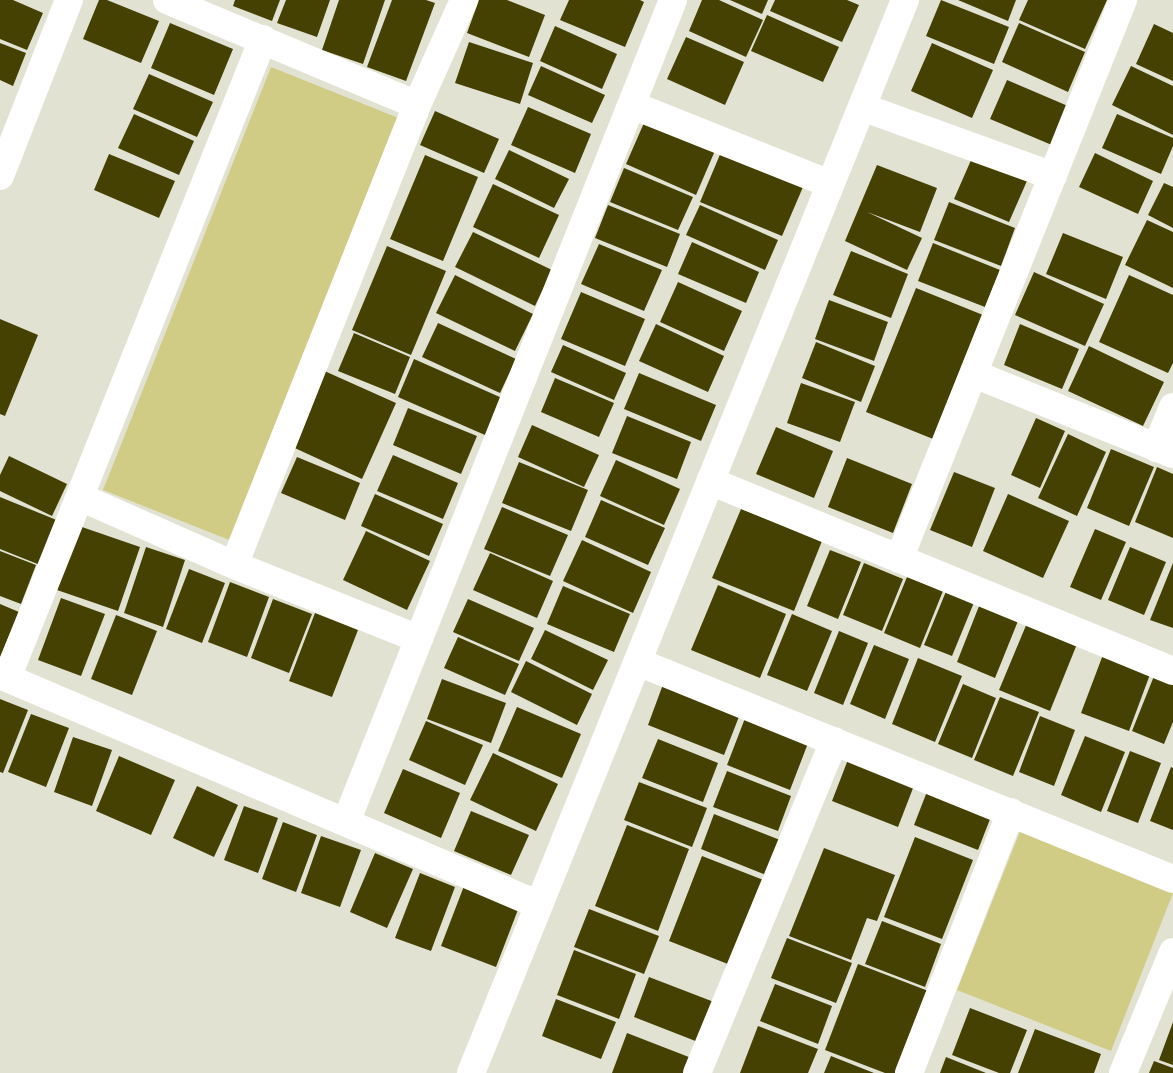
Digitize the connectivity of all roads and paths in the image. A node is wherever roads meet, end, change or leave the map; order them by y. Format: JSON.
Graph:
{"nodes":[{"id":1,"x":69,"y":0,"type":"edge"},
{"id":2,"x":167,"y":0,"type":"edge"},
{"id":3,"x":464,"y":0,"type":"edge"},
{"id":4,"x":905,"y":0,"type":"edge"},
{"id":5,"x":1124,"y":0,"type":"edge"},
{"id":6,"x":665,"y":2,"type":"edge"},
{"id":7,"x":263,"y":39,"type":"junction"},
{"id":8,"x":417,"y":105,"type":"junction"},
{"id":9,"x":632,"y":105,"type":"junction"},
{"id":10,"x":862,"y":107,"type":"junction"},
{"id":11,"x":0,"y":176,"type":"edge"},
{"id":12,"x":1053,"y":176,"type":"junction"},
{"id":13,"x":830,"y":184,"type":"junction"},
{"id":14,"x":974,"y":374,"type":"junction"},
{"id":15,"x":1173,"y":407,"type":"edge"},
{"id":16,"x":1165,"y":451,"type":"edge"},
{"id":17,"x":710,"y":482,"type":"junction"},
{"id":18,"x":80,"y":497,"type":"junction"},
{"id":19,"x":899,"y":559,"type":"junction"},
{"id":20,"x":234,"y":565,"type":"junction"},
{"id":21,"x":419,"y":639,"type":"junction"},
{"id":22,"x":638,"y":662,"type":"junction"},
{"id":23,"x":1173,"y":671,"type":"edge"},
{"id":24,"x":4,"y":677,"type":"edge"},
{"id":25,"x":834,"y":741,"type":"junction"},
{"id":26,"x":1011,"y":812,"type":"junction"},
{"id":27,"x":346,"y":822,"type":"junction"},
{"id":28,"x":1173,"y":879,"type":"edge"},
{"id":29,"x":539,"y":905,"type":"junction"},
{"id":30,"x":1173,"y":952,"type":"edge"},
{"id":31,"x":471,"y":1073,"type":"edge"},
{"id":32,"x":697,"y":1073,"type":"edge"},
{"id":33,"x":909,"y":1073,"type":"edge"},
{"id":34,"x":1123,"y":1073,"type":"edge"}],
"edges":[{"from":1,"to":11,"type":"street"},
{"from":2,"to":7,"type":"street"},
{"from":3,"to":8,"type":"street"},
{"from":4,"to":10,"type":"street"},
{"from":5,"to":12,"type":"street"},
{"from":6,"to":9,"type":"street"},
{"from":7,"to":8,"type":"street"},
{"from":7,"to":18,"type":"street"},
{"from":8,"to":20,"type":"street"},
{"from":9,"to":13,"type":"street"},
{"from":9,"to":21,"type":"street"},
{"from":10,"to":12,"type":"street"},
{"from":10,"to":13,"type":"street"},
{"from":12,"to":14,"type":"street"},
{"from":13,"to":17,"type":"street"},
{"from":14,"to":16,"type":"street"},
{"from":14,"to":19,"type":"street"},
{"from":15,"to":16,"type":"street"},
{"from":17,"to":19,"type":"street"},
{"from":17,"to":22,"type":"street"},
{"from":18,"to":20,"type":"street"},
{"from":18,"to":24,"type":"street"},
{"from":19,"to":23,"type":"street"},
{"from":20,"to":21,"type":"street"},
{"from":21,"to":27,"type":"street"},
{"from":22,"to":25,"type":"street"},
{"from":22,"to":29,"type":"street"},
{"from":24,"to":27,"type":"street"},
{"from":25,"to":26,"type":"street"},
{"from":25,"to":32,"type":"street"},
{"from":26,"to":28,"type":"street"},
{"from":26,"to":33,"type":"street"},
{"from":27,"to":29,"type":"street"},
{"from":29,"to":31,"type":"street"},
{"from":30,"to":34,"type":"street"}]}
